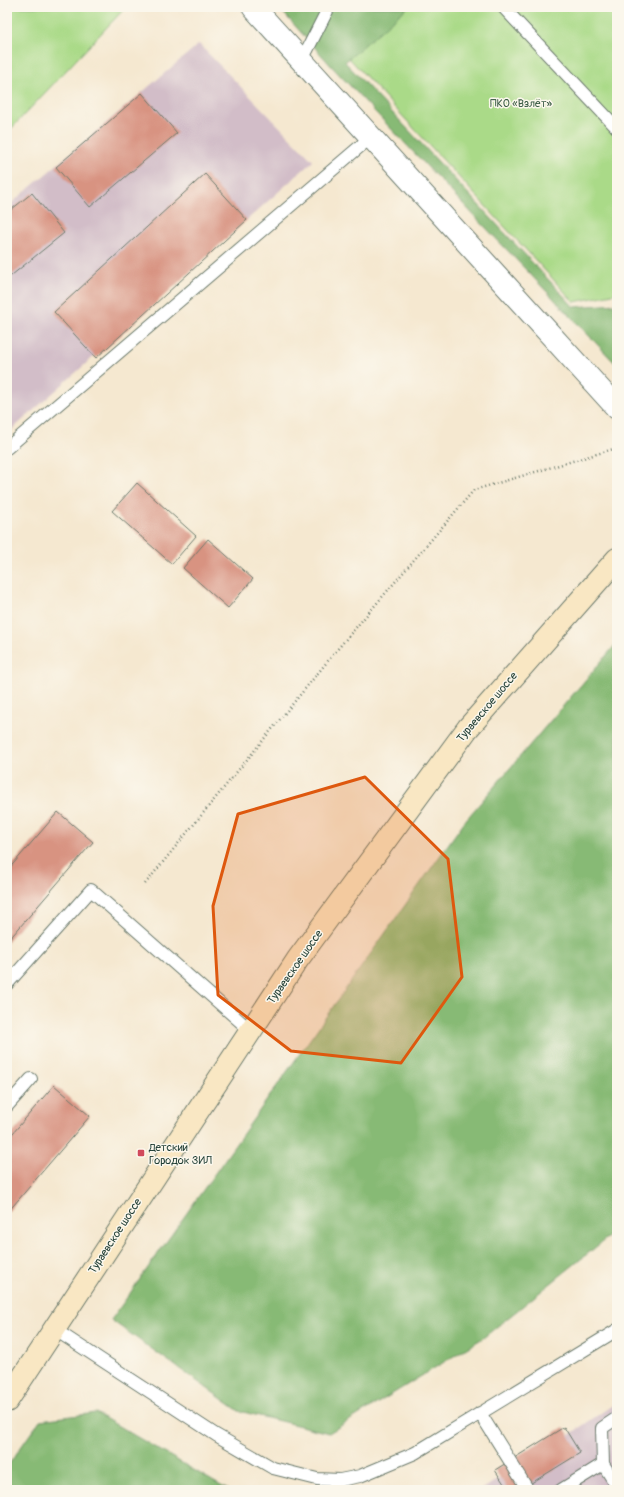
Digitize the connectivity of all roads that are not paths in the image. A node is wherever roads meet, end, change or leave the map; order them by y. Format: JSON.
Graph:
{"nodes":[{"id":1,"x":253,"y":7,"type":"edge"},
{"id":2,"x":329,"y":7,"type":"edge"},
{"id":3,"x":503,"y":7,"type":"edge"},
{"id":4,"x":302,"y":60,"type":"junction"},
{"id":5,"x":617,"y":128,"type":"edge"},
{"id":6,"x":371,"y":137,"type":"junction"},
{"id":7,"x":617,"y":408,"type":"edge"},
{"id":8,"x":7,"y":448,"type":"edge"},
{"id":9,"x":617,"y":559,"type":"edge"},
{"id":10,"x":7,"y":984,"type":"edge"},
{"id":11,"x":251,"y":1031,"type":"junction"},
{"id":12,"x":31,"y":1079,"type":"dead end"},
{"id":13,"x":7,"y":1106,"type":"edge"},
{"id":14,"x":54,"y":1329,"type":"junction"},
{"id":15,"x":617,"y":1330,"type":"edge"},
{"id":16,"x":7,"y":1400,"type":"edge"},
{"id":17,"x":480,"y":1413,"type":"junction"},
{"id":18,"x":617,"y":1418,"type":"edge"},
{"id":19,"x":603,"y":1464,"type":"junction"},
{"id":20,"x":617,"y":1486,"type":"edge"},
{"id":21,"x":528,"y":1490,"type":"edge"},
{"id":22,"x":561,"y":1490,"type":"edge"}],
"edges":[{"from":1,"to":4,"type":"street"},
{"from":2,"to":4,"type":"lane"},
{"from":3,"to":5,"type":"lane"},
{"from":4,"to":6,"type":"street"},
{"from":6,"to":7,"type":"street"},
{"from":6,"to":8,"type":"lane"},
{"from":9,"to":11,"type":"main road","name":"Тураевское шоссе"},
{"from":10,"to":11,"type":"lane"},
{"from":11,"to":14,"type":"main road","name":"Тураевское шоссе"},
{"from":12,"to":13,"type":"lane"},
{"from":14,"to":16,"type":"main road","name":"Тураевское шоссе"},
{"from":14,"to":17,"type":"lane"},
{"from":15,"to":17,"type":"lane"},
{"from":17,"to":21,"type":"lane"},
{"from":18,"to":19,"type":"lane"},
{"from":19,"to":20,"type":"lane"},
{"from":19,"to":22,"type":"lane"}]}
